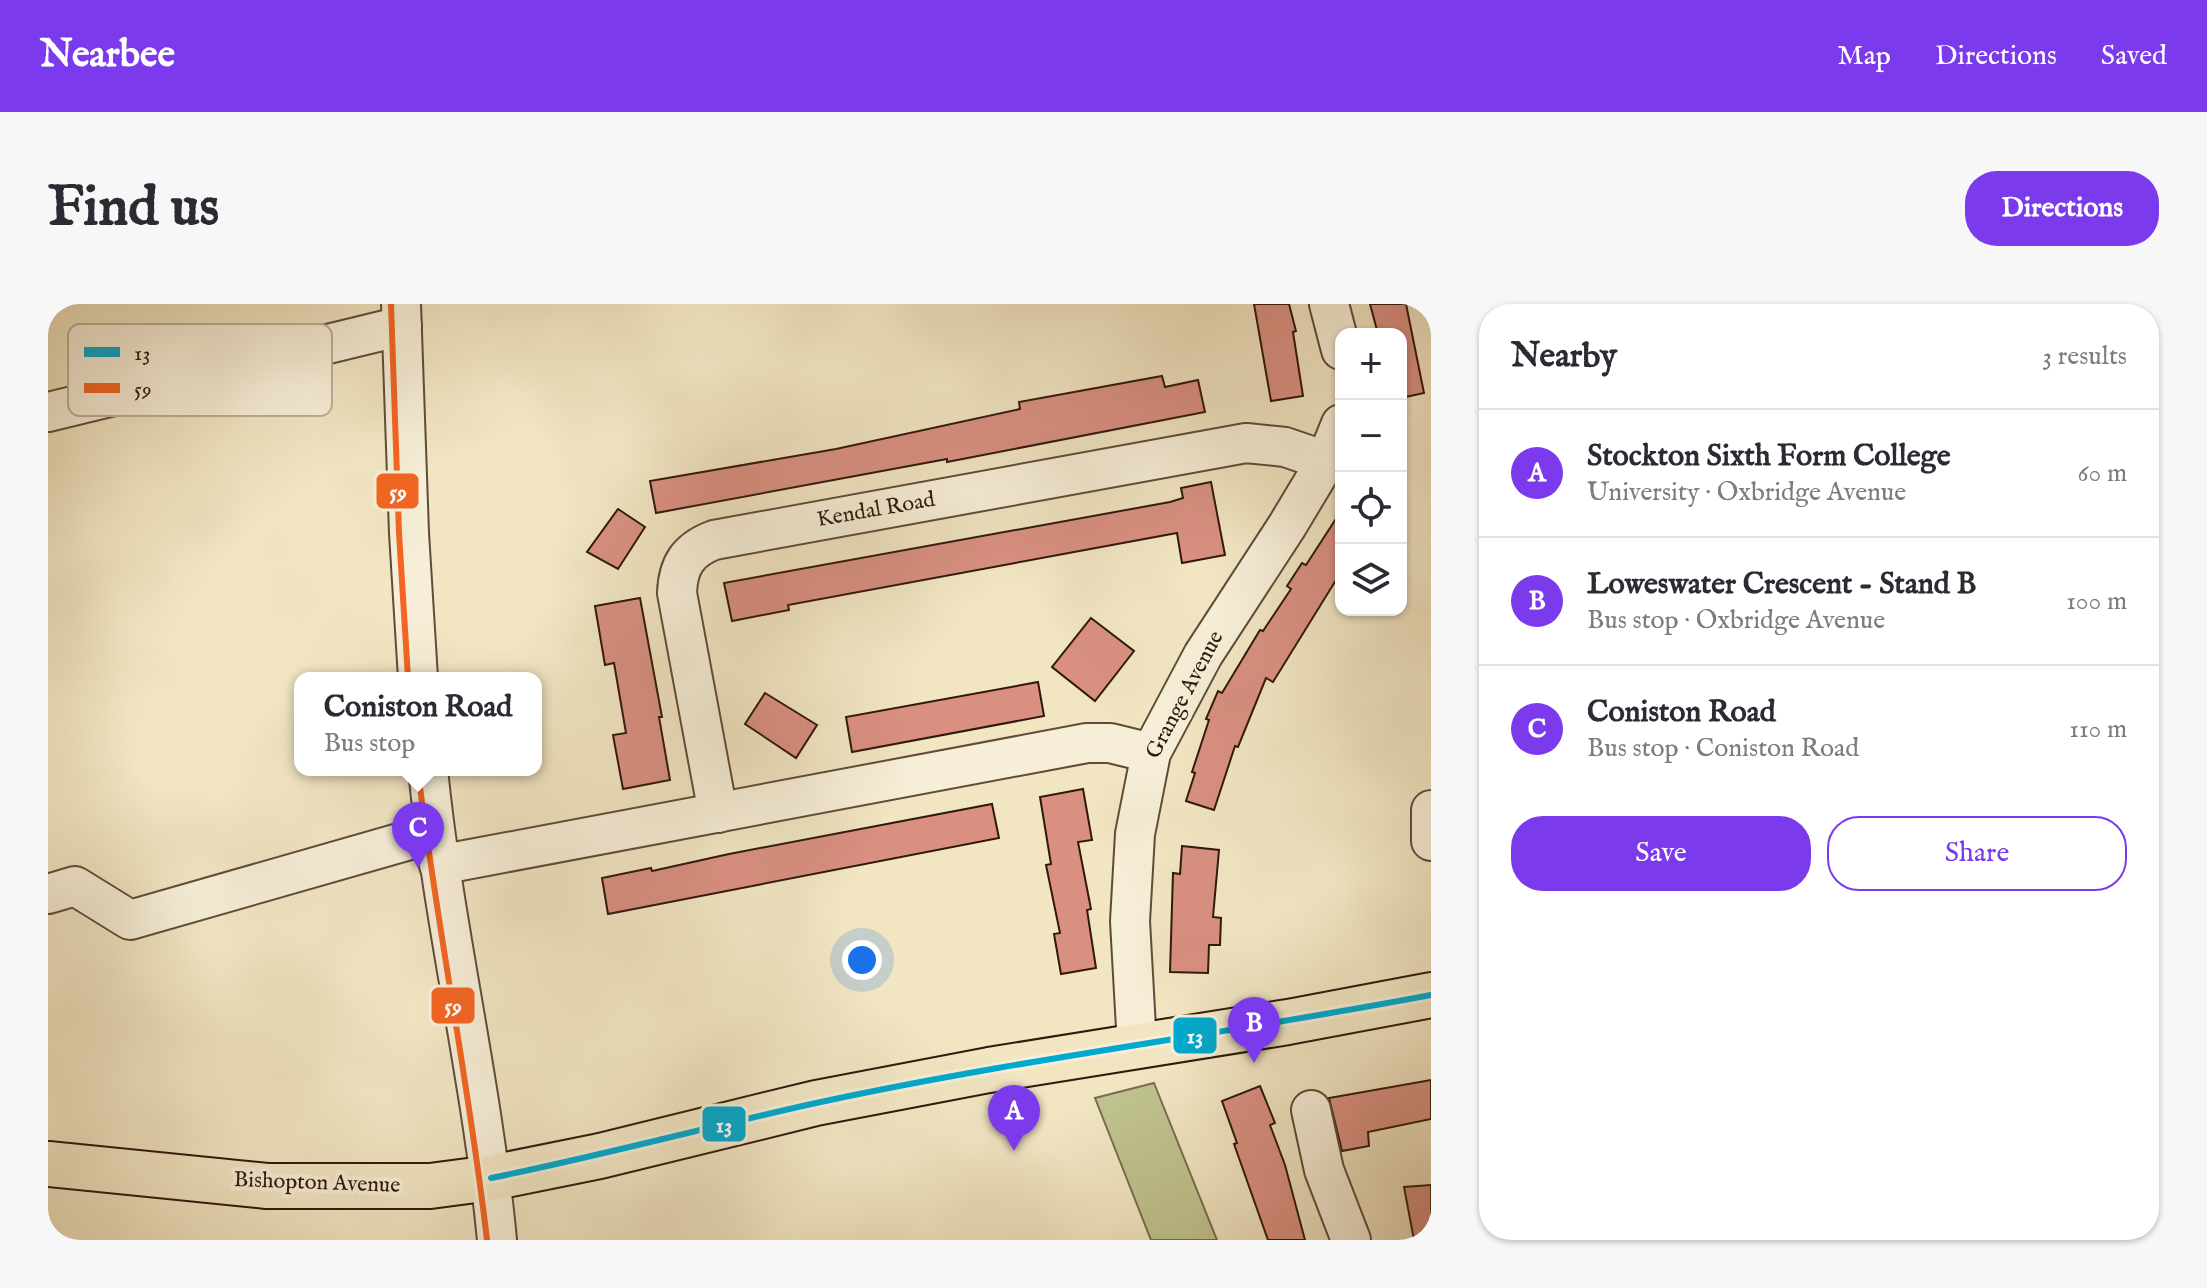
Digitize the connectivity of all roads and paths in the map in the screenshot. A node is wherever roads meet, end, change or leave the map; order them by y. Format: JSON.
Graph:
{"nodes":[{"id":1,"x":1329,"y":304,"type":"edge"},
{"id":2,"x":402,"y":315,"type":"edge"},
{"id":3,"x":1335,"y":328,"type":"edge"},
{"id":4,"x":332,"y":334,"type":"edge"},
{"id":5,"x":68,"y":407,"type":"edge"},
{"id":6,"x":48,"y":412,"type":"edge"},
{"id":7,"x":1335,"y":439,"type":"edge"},
{"id":8,"x":1326,"y":461,"type":"junction"},
{"id":9,"x":418,"y":672,"type":"edge"},
{"id":10,"x":1151,"y":753,"type":"junction"},
{"id":11,"x":429,"y":776,"type":"edge"},
{"id":12,"x":1431,"y":810,"type":"edge"},
{"id":13,"x":718,"y":813,"type":"junction"},
{"id":14,"x":1431,"y":841,"type":"edge"},
{"id":15,"x":436,"y":849,"type":"junction"},
{"id":16,"x":48,"y":894,"type":"edge"},
{"id":17,"x":1431,"y":995,"type":"edge"},
{"id":18,"x":1137,"y":1046,"type":"junction"},
{"id":19,"x":1311,"y":1110,"type":"dead end"},
{"id":20,"x":48,"y":1164,"type":"edge"},
{"id":21,"x":491,"y":1178,"type":"junction"},
{"id":22,"x":497,"y":1240,"type":"edge"},
{"id":23,"x":1351,"y":1240,"type":"edge"}],
"edges":[{"from":1,"to":3,"type":"street"},
{"from":2,"to":4,"type":"street"},
{"from":2,"to":9,"type":"street"},
{"from":5,"to":6,"type":"street"},
{"from":7,"to":8,"type":"street","name":"Grange Avenue"},
{"from":8,"to":10,"type":"street","name":"Grange Avenue"},
{"from":8,"to":13,"type":"street","name":"Kendal Road"},
{"from":10,"to":13,"type":"street"},
{"from":10,"to":18,"type":"street","name":"Grange Avenue"},
{"from":11,"to":15,"type":"street"},
{"from":12,"to":14,"type":"street"},
{"from":13,"to":15,"type":"street"},
{"from":15,"to":16,"type":"street"},
{"from":15,"to":21,"type":"street"},
{"from":17,"to":18,"type":"main road","name":"Bishopton Avenue"},
{"from":18,"to":21,"type":"main road","name":"Bishopton Avenue"},
{"from":19,"to":23,"type":"street"},
{"from":20,"to":21,"type":"main road","name":"Bishopton Avenue"},
{"from":21,"to":22,"type":"street"}]}
